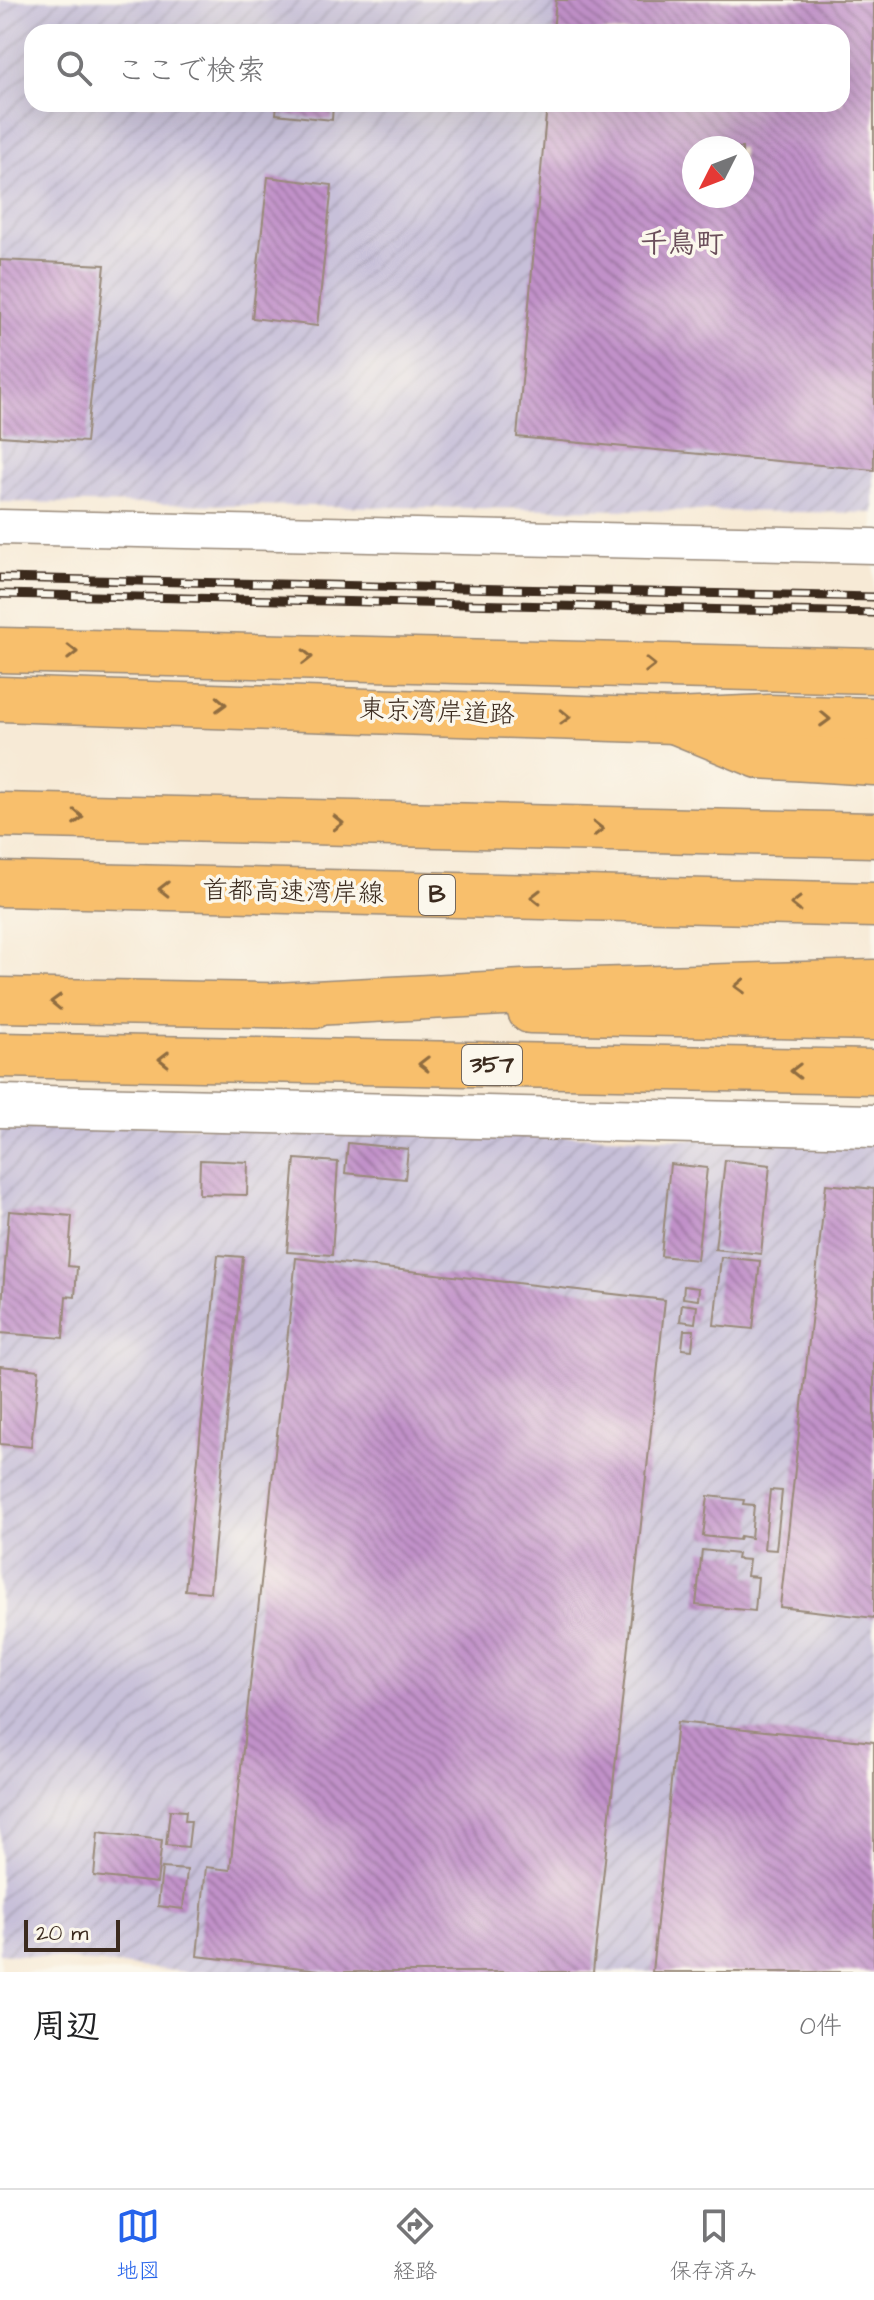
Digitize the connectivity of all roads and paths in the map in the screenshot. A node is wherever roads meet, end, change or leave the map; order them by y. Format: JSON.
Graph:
{"nodes":[{"id":1,"x":0,"y":527,"type":"edge"},
{"id":2,"x":874,"y":546,"type":"edge"},
{"id":3,"x":0,"y":650,"type":"edge"},
{"id":4,"x":874,"y":671,"type":"edge"},
{"id":5,"x":0,"y":699,"type":"edge"},
{"id":6,"x":874,"y":720,"type":"edge"},
{"id":7,"x":674,"y":721,"type":"junction"},
{"id":8,"x":874,"y":763,"type":"edge"},
{"id":9,"x":0,"y":815,"type":"edge"},
{"id":10,"x":874,"y":835,"type":"edge"},
{"id":11,"x":0,"y":884,"type":"edge"},
{"id":12,"x":874,"y":905,"type":"edge"},
{"id":13,"x":874,"y":982,"type":"edge"},
{"id":14,"x":0,"y":1000,"type":"edge"},
{"id":15,"x":276,"y":1005,"type":"junction"},
{"id":16,"x":874,"y":1018,"type":"edge"},
{"id":17,"x":0,"y":1055,"type":"edge"},
{"id":18,"x":874,"y":1072,"type":"edge"},
{"id":19,"x":0,"y":1106,"type":"edge"},
{"id":20,"x":874,"y":1126,"type":"edge"}],
"edges":[{"from":1,"to":2,"type":"street"},
{"from":3,"to":4,"type":"highway","name":"東京湾岸道路","one_way":true},
{"from":5,"to":7,"type":"highway","name":"東京湾岸道路","one_way":true},
{"from":7,"to":6,"type":"highway","name":"東京湾岸道路","one_way":true},
{"from":7,"to":8,"type":"highway"},
{"from":9,"to":10,"type":"highway","one_way":true},
{"from":12,"to":11,"type":"highway","name":"首都高速湾岸線","number":"B","one_way":true},
{"from":13,"to":15,"type":"highway","one_way":true},
{"from":15,"to":14,"type":"highway","number":"357","one_way":true},
{"from":15,"to":16,"type":"highway","number":"357"},
{"from":18,"to":17,"type":"highway","number":"357","one_way":true},
{"from":19,"to":20,"type":"street"}]}
